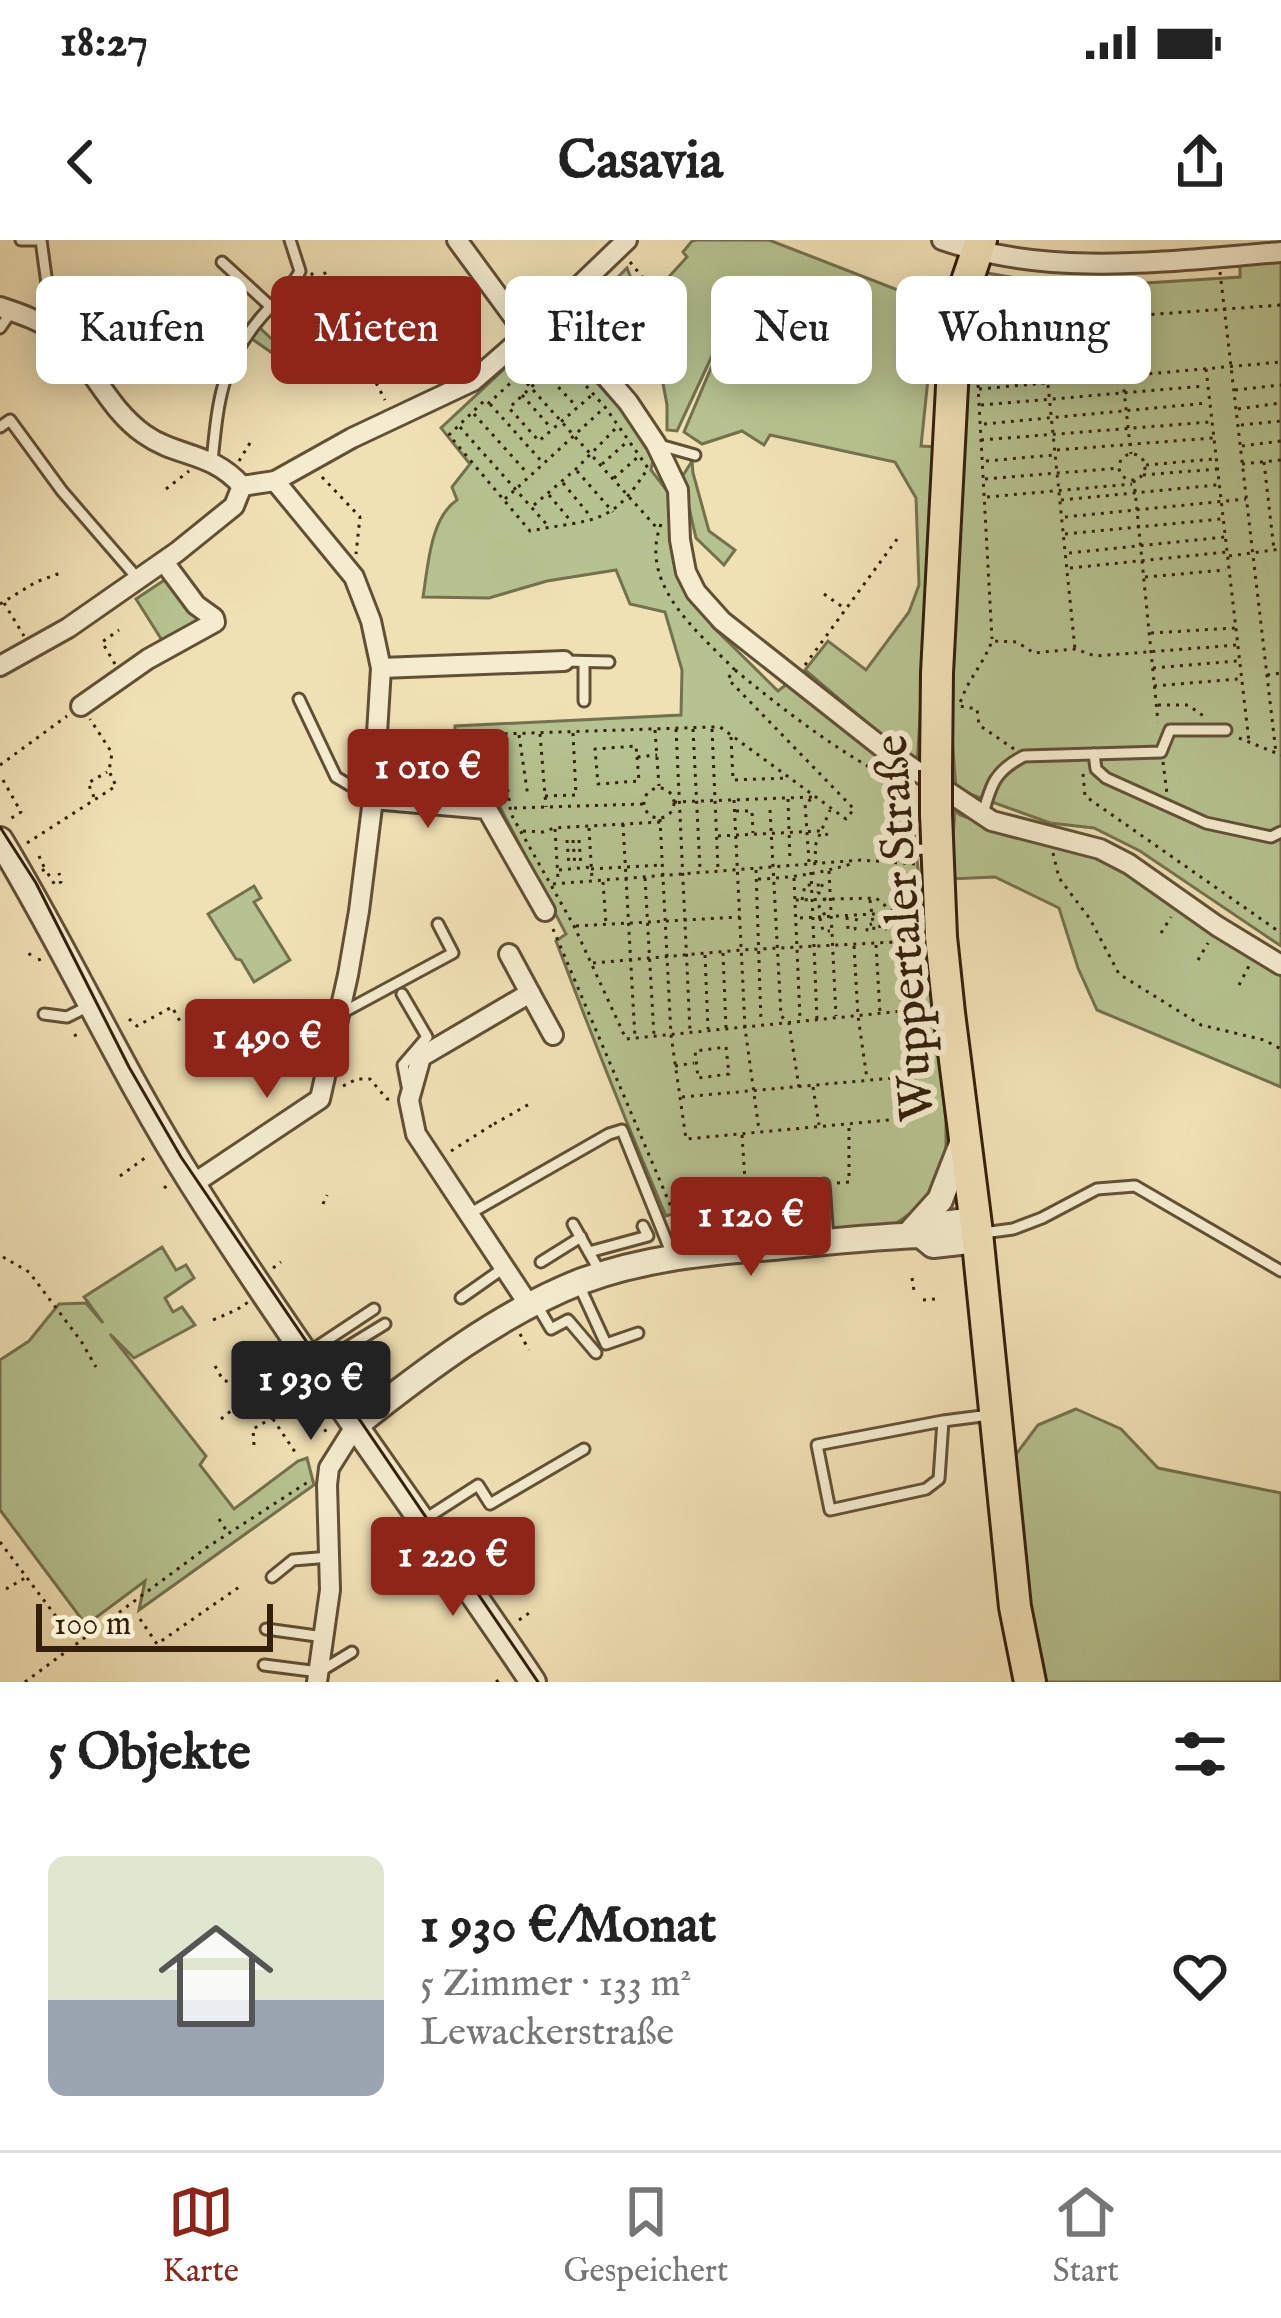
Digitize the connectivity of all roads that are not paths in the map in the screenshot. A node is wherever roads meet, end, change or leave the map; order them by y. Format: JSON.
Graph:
{"nodes":[{"id":1,"x":21,"y":240,"type":"edge"},
{"id":2,"x":38,"y":240,"type":"edge"},
{"id":3,"x":290,"y":240,"type":"edge"},
{"id":4,"x":457,"y":240,"type":"edge"},
{"id":5,"x":942,"y":240,"type":"edge"},
{"id":6,"x":623,"y":244,"type":"edge"},
{"id":7,"x":978,"y":246,"type":"edge"},
{"id":8,"x":1281,"y":252,"type":"edge"},
{"id":9,"x":222,"y":262,"type":"dead end"},
{"id":10,"x":45,"y":276,"type":"edge"},
{"id":11,"x":589,"y":276,"type":"edge"},
{"id":12,"x":505,"y":305,"type":"edge"},
{"id":13,"x":270,"y":306,"type":"junction"},
{"id":14,"x":6,"y":309,"type":"edge"},
{"id":15,"x":36,"y":322,"type":"edge"},
{"id":16,"x":0,"y":328,"type":"edge"},
{"id":17,"x":505,"y":354,"type":"edge"},
{"id":18,"x":98,"y":384,"type":"edge"},
{"id":19,"x":612,"y":384,"type":"edge"},
{"id":20,"x":0,"y":427,"type":"edge"},
{"id":21,"x":648,"y":450,"type":"junction"},
{"id":22,"x":695,"y":455,"type":"dead end"},
{"id":23,"x":205,"y":459,"type":"junction"},
{"id":24,"x":275,"y":481,"type":"junction"},
{"id":25,"x":242,"y":485,"type":"junction"},
{"id":26,"x":164,"y":562,"type":"junction"},
{"id":27,"x":139,"y":580,"type":"junction"},
{"id":28,"x":574,"y":662,"type":"junction"},
{"id":29,"x":609,"y":662,"type":"dead end"},
{"id":30,"x":0,"y":666,"type":"edge"},
{"id":31,"x":381,"y":668,"type":"junction"},
{"id":32,"x":299,"y":699,"type":"dead end"},
{"id":33,"x":584,"y":701,"type":"dead end"},
{"id":34,"x":81,"y":706,"type":"road end"},
{"id":35,"x":1226,"y":730,"type":"dead end"},
{"id":36,"x":1088,"y":754,"type":"junction"},
{"id":37,"x":373,"y":799,"type":"junction"},
{"id":38,"x":983,"y":814,"type":"junction"},
{"id":39,"x":1281,"y":832,"type":"edge"},
{"id":40,"x":7,"y":835,"type":"edge"},
{"id":41,"x":897,"y":850,"type":"dead end"},
{"id":42,"x":925,"y":857,"type":"junction"},
{"id":43,"x":545,"y":911,"type":"road end"},
{"id":44,"x":438,"y":924,"type":"dead end"},
{"id":45,"x":509,"y":954,"type":"dead end"},
{"id":46,"x":1281,"y":965,"type":"edge"},
{"id":47,"x":530,"y":993,"type":"junction"},
{"id":48,"x":402,"y":994,"type":"dead end"},
{"id":49,"x":91,"y":1005,"type":"junction"},
{"id":50,"x":44,"y":1014,"type":"dead end"},
{"id":51,"x":338,"y":1015,"type":"junction"},
{"id":52,"x":553,"y":1035,"type":"dead end"},
{"id":53,"x":409,"y":1100,"type":"junction"},
{"id":54,"x":965,"y":1136,"type":"junction"},
{"id":55,"x":824,"y":1184,"type":"road end"},
{"id":56,"x":175,"y":1186,"type":"junction"},
{"id":57,"x":469,"y":1214,"type":"junction"},
{"id":58,"x":573,"y":1224,"type":"dead end"},
{"id":59,"x":646,"y":1231,"type":"dead end"},
{"id":60,"x":977,"y":1231,"type":"junction"},
{"id":61,"x":914,"y":1235,"type":"junction"},
{"id":62,"x":581,"y":1238,"type":"junction"},
{"id":63,"x":828,"y":1242,"type":"junction"},
{"id":64,"x":682,"y":1256,"type":"junction"},
{"id":65,"x":541,"y":1262,"type":"dead end"},
{"id":66,"x":505,"y":1268,"type":"junction"},
{"id":67,"x":590,"y":1270,"type":"junction"},
{"id":68,"x":1281,"y":1271,"type":"edge"},
{"id":69,"x":461,"y":1298,"type":"dead end"},
{"id":70,"x":532,"y":1303,"type":"junction"},
{"id":71,"x":374,"y":1309,"type":"dead end"},
{"id":72,"x":385,"y":1324,"type":"dead end"},
{"id":73,"x":638,"y":1333,"type":"dead end"},
{"id":74,"x":596,"y":1353,"type":"dead end"},
{"id":75,"x":309,"y":1370,"type":"junction"},
{"id":76,"x":995,"y":1414,"type":"junction"},
{"id":77,"x":943,"y":1421,"type":"junction"},
{"id":78,"x":356,"y":1425,"type":"junction"},
{"id":79,"x":584,"y":1449,"type":"dead end"},
{"id":80,"x":422,"y":1522,"type":"junction"},
{"id":81,"x":329,"y":1557,"type":"junction"},
{"id":82,"x":272,"y":1576,"type":"dead end"},
{"id":83,"x":266,"y":1628,"type":"dead end"},
{"id":84,"x":324,"y":1637,"type":"junction"},
{"id":85,"x":352,"y":1652,"type":"dead end"},
{"id":86,"x":264,"y":1665,"type":"dead end"},
{"id":87,"x":318,"y":1677,"type":"edge"},
{"id":88,"x":533,"y":1682,"type":"edge"},
{"id":89,"x":1030,"y":1682,"type":"edge"}],
"edges":[{"from":1,"to":2,"type":"lane"},
{"from":2,"to":10,"type":"lane"},
{"from":3,"to":13,"type":"lane"},
{"from":4,"to":12,"type":"street"},
{"from":5,"to":7,"type":"street"},
{"from":6,"to":11,"type":"street"},
{"from":7,"to":8,"type":"street"},
{"from":7,"to":42,"type":"main road","name":"Wuppertaler Straße","bridge":true},
{"from":9,"to":13,"type":"lane"},
{"from":13,"to":23,"type":"lane"},
{"from":14,"to":15,"type":"street"},
{"from":14,"to":16,"type":"lane"},
{"from":17,"to":24,"type":"street"},
{"from":18,"to":23,"type":"street"},
{"from":19,"to":21,"type":"street"},
{"from":20,"to":27,"type":"lane"},
{"from":21,"to":22,"type":"lane"},
{"from":21,"to":38,"type":"street"},
{"from":23,"to":25,"type":"street"},
{"from":24,"to":25,"type":"street"},
{"from":24,"to":31,"type":"street"},
{"from":25,"to":26,"type":"street"},
{"from":26,"to":27,"type":"street"},
{"from":26,"to":34,"type":"street"},
{"from":27,"to":30,"type":"street"},
{"from":28,"to":29,"type":"lane"},
{"from":28,"to":31,"type":"street"},
{"from":28,"to":33,"type":"lane"},
{"from":31,"to":37,"type":"street"},
{"from":32,"to":37,"type":"lane"},
{"from":35,"to":36,"type":"lane"},
{"from":36,"to":38,"type":"lane"},
{"from":36,"to":39,"type":"lane"},
{"from":37,"to":43,"type":"street"},
{"from":37,"to":51,"type":"street"},
{"from":38,"to":46,"type":"street"},
{"from":40,"to":49,"type":"street"},
{"from":41,"to":42,"type":"lane"},
{"from":42,"to":54,"type":"main road","name":"Wuppertaler Straße"},
{"from":44,"to":51,"type":"lane"},
{"from":45,"to":47,"type":"street"},
{"from":47,"to":52,"type":"street"},
{"from":47,"to":53,"type":"street"},
{"from":48,"to":53,"type":"lane"},
{"from":49,"to":50,"type":"lane"},
{"from":49,"to":56,"type":"street"},
{"from":51,"to":56,"type":"street"},
{"from":53,"to":57,"type":"street"},
{"from":54,"to":60,"type":"main road","name":"Wuppertaler Straße"},
{"from":54,"to":61,"type":"street"},
{"from":55,"to":63,"type":"lane"},
{"from":56,"to":75,"type":"street"},
{"from":57,"to":64,"type":"lane"},
{"from":57,"to":66,"type":"street"},
{"from":58,"to":62,"type":"lane"},
{"from":59,"to":67,"type":"lane"},
{"from":60,"to":61,"type":"street"},
{"from":60,"to":68,"type":"lane"},
{"from":60,"to":76,"type":"main road","name":"Wuppertaler Straße"},
{"from":61,"to":63,"type":"street"},
{"from":62,"to":65,"type":"lane"},
{"from":62,"to":67,"type":"lane"},
{"from":63,"to":64,"type":"street"},
{"from":64,"to":67,"type":"street"},
{"from":66,"to":69,"type":"lane"},
{"from":66,"to":70,"type":"street"},
{"from":67,"to":70,"type":"street"},
{"from":67,"to":73,"type":"lane"},
{"from":70,"to":74,"type":"lane"},
{"from":70,"to":78,"type":"street"},
{"from":71,"to":75,"type":"lane"},
{"from":72,"to":75,"type":"lane"},
{"from":75,"to":78,"type":"street"},
{"from":76,"to":77,"type":"lane"},
{"from":76,"to":89,"type":"main road","name":"Wuppertaler Straße"},
{"from":77,"to":77,"type":"lane"},
{"from":78,"to":80,"type":"street"},
{"from":78,"to":81,"type":"street"},
{"from":79,"to":80,"type":"lane"},
{"from":80,"to":88,"type":"street"},
{"from":81,"to":82,"type":"lane"},
{"from":81,"to":84,"type":"street"},
{"from":83,"to":84,"type":"lane"},
{"from":84,"to":87,"type":"street"},
{"from":85,"to":87,"type":"lane"},
{"from":86,"to":87,"type":"lane"}]}
